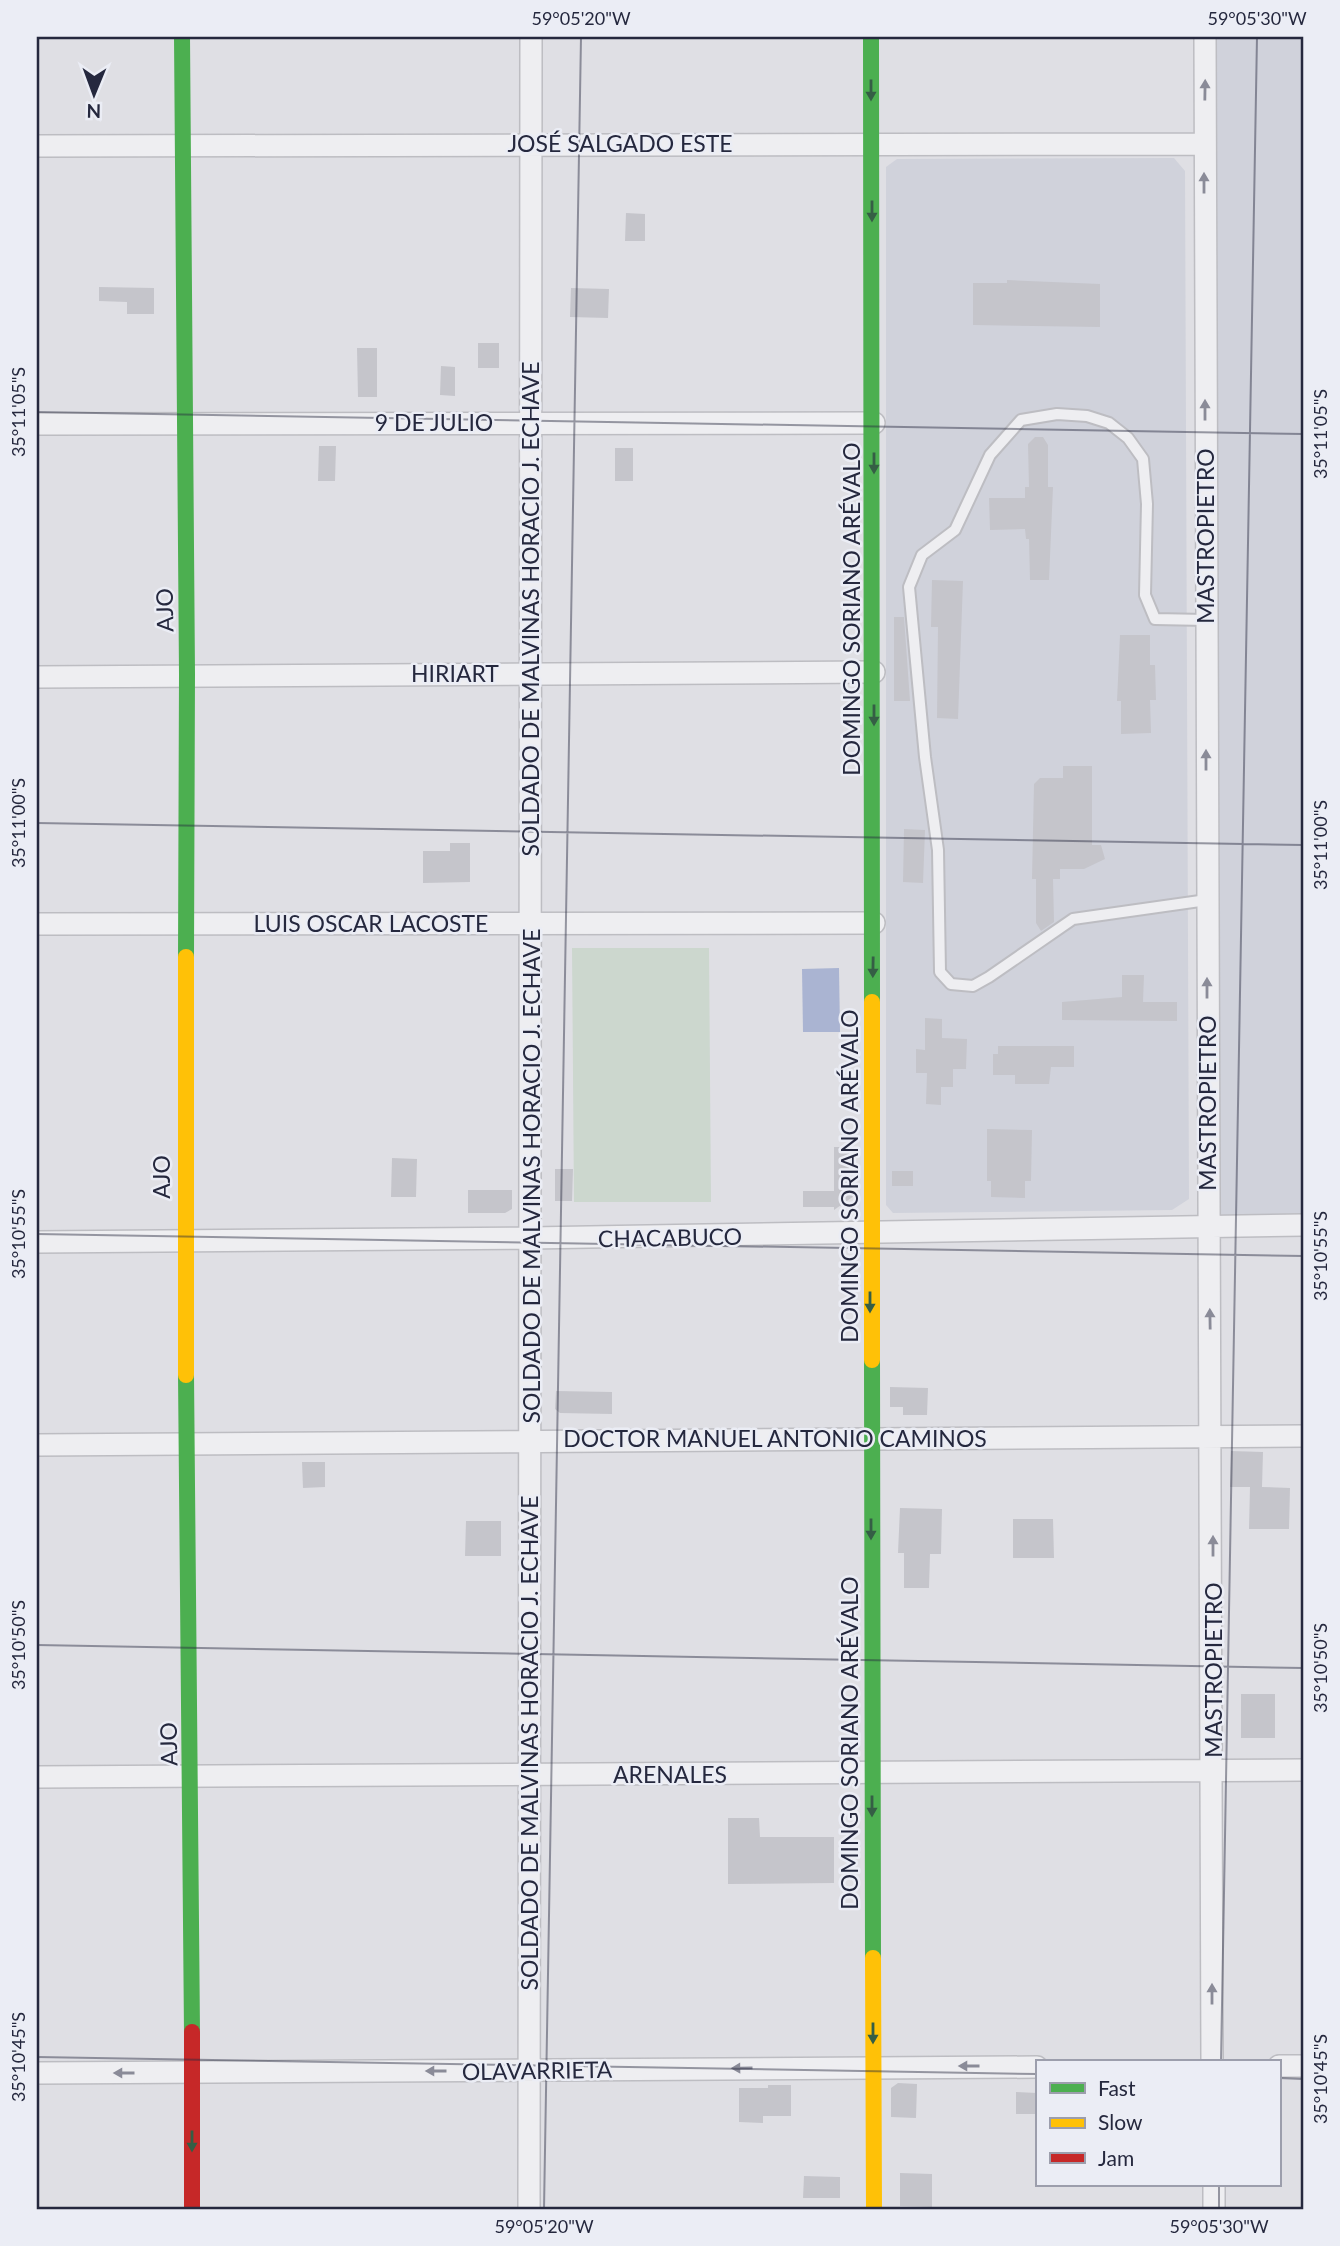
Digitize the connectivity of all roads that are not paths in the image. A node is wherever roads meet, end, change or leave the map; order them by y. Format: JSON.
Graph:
{"nodes":[{"id":1,"x":182,"y":37,"type":"edge"},
{"id":2,"x":531,"y":37,"type":"edge"},
{"id":3,"x":871,"y":37,"type":"edge"},
{"id":4,"x":1205,"y":37,"type":"edge"},
{"id":5,"x":531,"y":142,"type":"junction"},
{"id":6,"x":871,"y":143,"type":"junction"},
{"id":7,"x":182,"y":144,"type":"junction"},
{"id":8,"x":1204,"y":144,"type":"junction"},
{"id":9,"x":37,"y":146,"type":"edge"},
{"id":10,"x":528,"y":422,"type":"junction"},
{"id":11,"x":874,"y":423,"type":"junction"},
{"id":12,"x":37,"y":424,"type":"edge"},
{"id":13,"x":184,"y":424,"type":"junction"},
{"id":14,"x":1206,"y":620,"type":"junction"},
{"id":15,"x":874,"y":672,"type":"junction"},
{"id":16,"x":528,"y":673,"type":"junction"},
{"id":17,"x":187,"y":674,"type":"junction"},
{"id":18,"x":37,"y":677,"type":"edge"},
{"id":19,"x":1206,"y":900,"type":"junction"},
{"id":20,"x":186,"y":923,"type":"junction"},
{"id":21,"x":874,"y":923,"type":"junction"},
{"id":22,"x":37,"y":924,"type":"edge"},
{"id":23,"x":531,"y":924,"type":"junction"},
{"id":24,"x":1303,"y":1225,"type":"edge"},
{"id":25,"x":1207,"y":1227,"type":"junction"},
{"id":26,"x":870,"y":1234,"type":"junction"},
{"id":27,"x":531,"y":1238,"type":"junction"},
{"id":28,"x":37,"y":1242,"type":"edge"},
{"id":29,"x":184,"y":1243,"type":"junction"},
{"id":30,"x":1212,"y":1436,"type":"junction"},
{"id":31,"x":1303,"y":1436,"type":"edge"},
{"id":32,"x":870,"y":1438,"type":"junction"},
{"id":33,"x":531,"y":1439,"type":"junction"},
{"id":34,"x":186,"y":1444,"type":"junction"},
{"id":35,"x":37,"y":1445,"type":"edge"},
{"id":36,"x":1303,"y":1770,"type":"edge"},
{"id":37,"x":1213,"y":1771,"type":"junction"},
{"id":38,"x":872,"y":1773,"type":"junction"},
{"id":39,"x":528,"y":1775,"type":"junction"},
{"id":40,"x":192,"y":1776,"type":"junction"},
{"id":41,"x":37,"y":1777,"type":"edge"},
{"id":42,"x":1212,"y":2060,"type":"edge"},
{"id":43,"x":873,"y":2066,"type":"junction"},
{"id":44,"x":1280,"y":2066,"type":"edge"},
{"id":45,"x":1303,"y":2066,"type":"edge"},
{"id":46,"x":1036,"y":2067,"type":"edge"},
{"id":47,"x":529,"y":2071,"type":"junction"},
{"id":48,"x":192,"y":2072,"type":"junction"},
{"id":49,"x":37,"y":2073,"type":"edge"},
{"id":50,"x":1214,"y":2186,"type":"edge"},
{"id":51,"x":192,"y":2209,"type":"edge"},
{"id":52,"x":529,"y":2209,"type":"edge"},
{"id":53,"x":874,"y":2209,"type":"edge"},
{"id":54,"x":1214,"y":2209,"type":"edge"}],
"edges":[{"from":1,"to":7,"type":"street","name":"AJO"},
{"from":2,"to":5,"type":"street","name":"SOLDADO DE MALVINAS HORACIO J. ECHAVE"},
{"from":3,"to":6,"type":"street","name":"DOMINGO SORIANO ARÉVALO","one_way":true},
{"from":8,"to":4,"type":"street","name":"MASTROPIETRO","one_way":true},
{"from":5,"to":6,"type":"street","name":"JOSÉ SALGADO ESTE"},
{"from":5,"to":7,"type":"street","name":"JOSÉ SALGADO ESTE"},
{"from":5,"to":10,"type":"street","name":"SOLDADO DE MALVINAS HORACIO J. ECHAVE"},
{"from":6,"to":8,"type":"street","name":"JOSÉ SALGADO ESTE"},
{"from":6,"to":11,"type":"street","name":"DOMINGO SORIANO ARÉVALO","one_way":true},
{"from":7,"to":9,"type":"street","name":"JOSÉ SALGADO ESTE"},
{"from":7,"to":13,"type":"street","name":"AJO"},
{"from":14,"to":8,"type":"street","name":"MASTROPIETRO","one_way":true},
{"from":10,"to":11,"type":"street","name":"9 DE JULIO"},
{"from":10,"to":13,"type":"street","name":"9 DE JULIO"},
{"from":10,"to":16,"type":"street","name":"SOLDADO DE MALVINAS HORACIO J. ECHAVE"},
{"from":11,"to":15,"type":"street","name":"DOMINGO SORIANO ARÉVALO","one_way":true},
{"from":12,"to":13,"type":"street","name":"9 DE JULIO"},
{"from":13,"to":17,"type":"street","name":"AJO"},
{"from":19,"to":14,"type":"street","name":"MASTROPIETRO","one_way":true},
{"from":14,"to":19,"type":"lane"},
{"from":15,"to":16,"type":"street","name":"HIRIART"},
{"from":15,"to":21,"type":"street","name":"DOMINGO SORIANO ARÉVALO","one_way":true},
{"from":16,"to":17,"type":"street","name":"HIRIART"},
{"from":16,"to":23,"type":"street","name":"SOLDADO DE MALVINAS HORACIO J. ECHAVE"},
{"from":17,"to":18,"type":"street","name":"HIRIART"},
{"from":17,"to":20,"type":"street","name":"AJO"},
{"from":25,"to":19,"type":"street","name":"MASTROPIETRO","one_way":true},
{"from":20,"to":22,"type":"street","name":"LUIS OSCAR LACOSTE"},
{"from":20,"to":23,"type":"street","name":"LUIS OSCAR LACOSTE"},
{"from":20,"to":29,"type":"street","name":"AJO"},
{"from":21,"to":23,"type":"street","name":"LUIS OSCAR LACOSTE"},
{"from":21,"to":26,"type":"street","name":"DOMINGO SORIANO ARÉVALO","one_way":true},
{"from":23,"to":27,"type":"street","name":"SOLDADO DE MALVINAS HORACIO J. ECHAVE"},
{"from":24,"to":25,"type":"street","name":"CHACABUCO"},
{"from":25,"to":26,"type":"street","name":"CHACABUCO"},
{"from":30,"to":25,"type":"street","name":"MASTROPIETRO","one_way":true},
{"from":26,"to":27,"type":"street","name":"CHACABUCO"},
{"from":26,"to":32,"type":"street","name":"DOMINGO SORIANO ARÉVALO","one_way":true},
{"from":27,"to":29,"type":"street","name":"CHACABUCO"},
{"from":27,"to":33,"type":"street","name":"SOLDADO DE MALVINAS HORACIO J. ECHAVE"},
{"from":28,"to":29,"type":"street","name":"CHACABUCO"},
{"from":29,"to":34,"type":"street","name":"AJO"},
{"from":30,"to":31,"type":"street","name":"DOCTOR MANUEL ANTONIO CAMINOS"},
{"from":30,"to":32,"type":"street","name":"DOCTOR MANUEL ANTONIO CAMINOS"},
{"from":37,"to":30,"type":"street","name":"MASTROPIETRO","one_way":true},
{"from":32,"to":33,"type":"street","name":"DOCTOR MANUEL ANTONIO CAMINOS"},
{"from":32,"to":38,"type":"street","name":"DOMINGO SORIANO ARÉVALO","one_way":true},
{"from":33,"to":34,"type":"street","name":"DOCTOR MANUEL ANTONIO CAMINOS"},
{"from":33,"to":39,"type":"street","name":"SOLDADO DE MALVINAS HORACIO J. ECHAVE"},
{"from":34,"to":35,"type":"street","name":"DOCTOR MANUEL ANTONIO CAMINOS"},
{"from":34,"to":40,"type":"street","name":"AJO"},
{"from":36,"to":37,"type":"street","name":"ARENALES"},
{"from":37,"to":38,"type":"street","name":"ARENALES"},
{"from":42,"to":37,"type":"street","name":"MASTROPIETRO","one_way":true},
{"from":38,"to":39,"type":"street","name":"ARENALES"},
{"from":38,"to":43,"type":"street","name":"DOMINGO SORIANO ARÉVALO","one_way":true},
{"from":39,"to":40,"type":"street","name":"ARENALES"},
{"from":39,"to":47,"type":"street","name":"SOLDADO DE MALVINAS HORACIO J. ECHAVE"},
{"from":40,"to":41,"type":"street","name":"ARENALES"},
{"from":40,"to":48,"type":"street","name":"AJO"},
{"from":46,"to":43,"type":"street","name":"OLAVARRIETA","one_way":true},
{"from":43,"to":47,"type":"street","name":"OLAVARRIETA","one_way":true},
{"from":43,"to":53,"type":"street","name":"DOMINGO SORIANO ARÉVALO"},
{"from":44,"to":45,"type":"street"},
{"from":47,"to":48,"type":"street","name":"OLAVARRIETA","one_way":true},
{"from":47,"to":52,"type":"street","name":"SOLDADO DE MALVINAS HORACIO J. ECHAVE"},
{"from":48,"to":49,"type":"street","name":"OLAVARRIETA","one_way":true},
{"from":48,"to":51,"type":"street","name":"AJO","one_way":true},
{"from":50,"to":54,"type":"street"}]}
